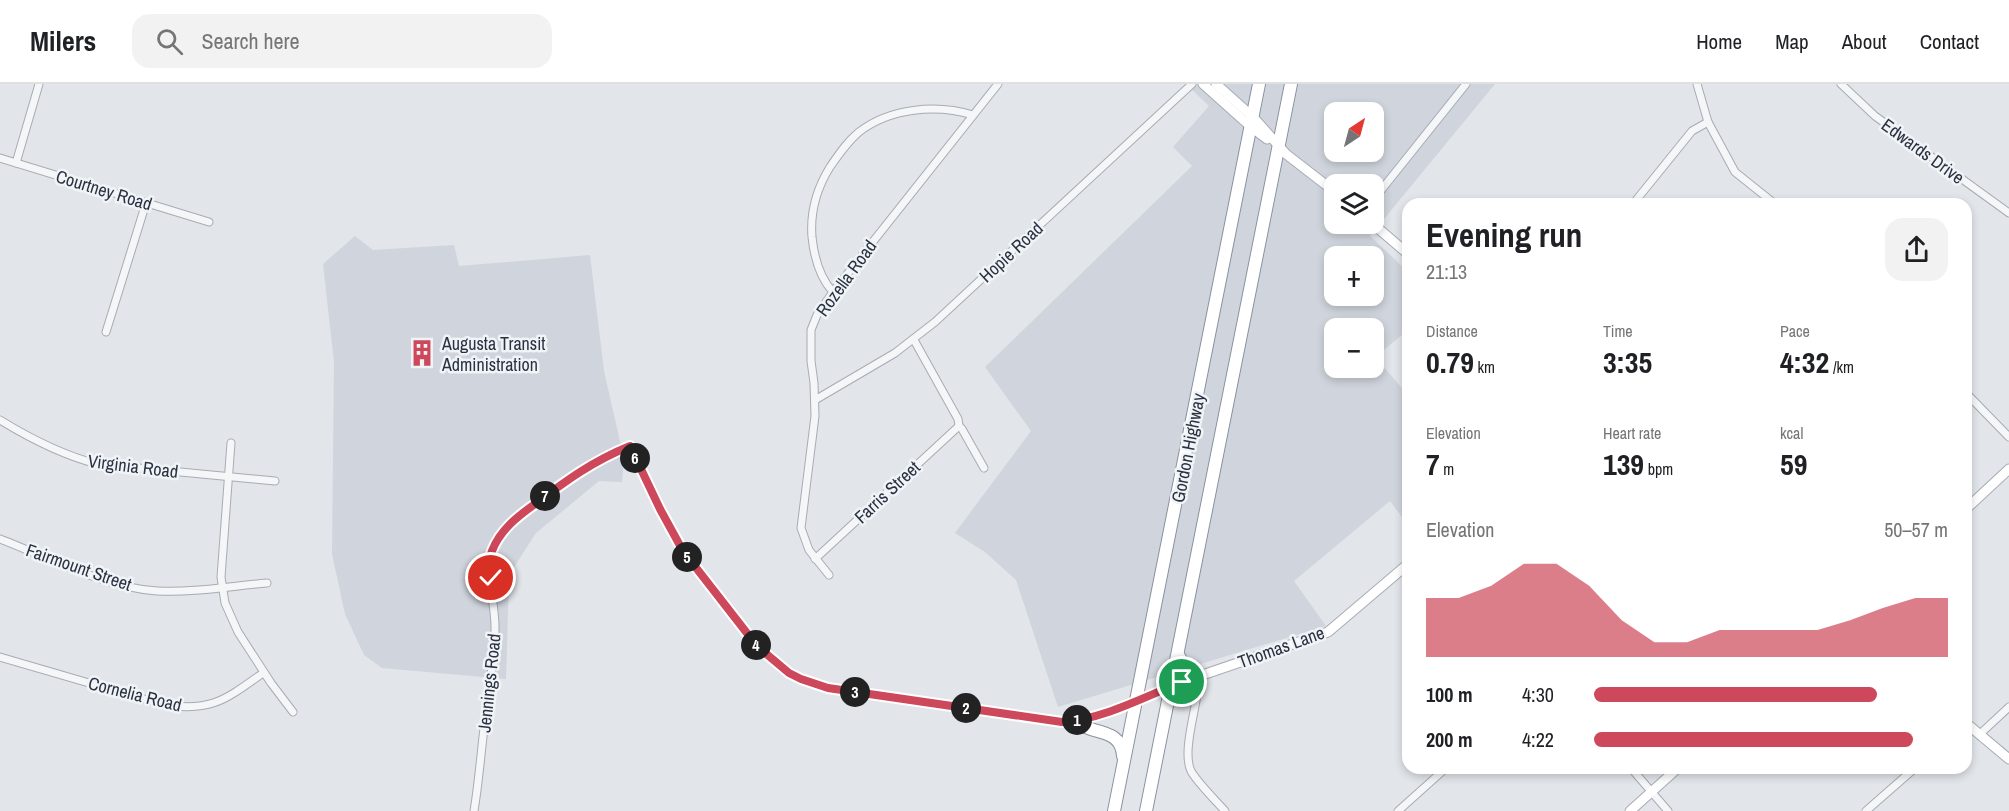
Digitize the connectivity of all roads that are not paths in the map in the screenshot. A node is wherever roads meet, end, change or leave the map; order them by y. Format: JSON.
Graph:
{"nodes":[{"id":1,"x":39,"y":84,"type":"edge"},
{"id":2,"x":998,"y":84,"type":"edge"},
{"id":3,"x":1192,"y":84,"type":"edge"},
{"id":4,"x":1203,"y":84,"type":"edge"},
{"id":5,"x":1216,"y":84,"type":"edge"},
{"id":6,"x":1259,"y":84,"type":"edge"},
{"id":7,"x":1291,"y":84,"type":"edge"},
{"id":8,"x":1466,"y":84,"type":"edge"},
{"id":9,"x":1697,"y":84,"type":"edge"},
{"id":10,"x":1841,"y":84,"type":"edge"},
{"id":11,"x":973,"y":115,"type":"junction"},
{"id":12,"x":1252,"y":122,"type":"junction"},
{"id":13,"x":1708,"y":122,"type":"junction"},
{"id":14,"x":1279,"y":147,"type":"junction"},
{"id":15,"x":0,"y":158,"type":"edge"},
{"id":16,"x":16,"y":163,"type":"junction"},
{"id":17,"x":1324,"y":184,"type":"edge"},
{"id":18,"x":1384,"y":186,"type":"edge"},
{"id":19,"x":1638,"y":198,"type":"edge"},
{"id":20,"x":1768,"y":198,"type":"edge"},
{"id":21,"x":146,"y":203,"type":"junction"},
{"id":22,"x":2009,"y":213,"type":"edge"},
{"id":23,"x":209,"y":222,"type":"dead end"},
{"id":24,"x":1384,"y":233,"type":"edge"},
{"id":25,"x":1402,"y":249,"type":"edge"},
{"id":26,"x":833,"y":292,"type":"junction"},
{"id":27,"x":106,"y":332,"type":"dead end"},
{"id":28,"x":914,"y":340,"type":"junction"},
{"id":29,"x":1972,"y":399,"type":"edge"},
{"id":30,"x":815,"y":400,"type":"junction"},
{"id":31,"x":0,"y":420,"type":"edge"},
{"id":32,"x":958,"y":426,"type":"junction"},
{"id":33,"x":2009,"y":436,"type":"edge"},
{"id":34,"x":231,"y":443,"type":"dead end"},
{"id":35,"x":984,"y":468,"type":"dead end"},
{"id":36,"x":2009,"y":469,"type":"edge"},
{"id":37,"x":229,"y":476,"type":"junction"},
{"id":38,"x":275,"y":481,"type":"dead end"},
{"id":39,"x":1972,"y":503,"type":"edge"},
{"id":40,"x":0,"y":539,"type":"edge"},
{"id":41,"x":815,"y":559,"type":"junction"},
{"id":42,"x":1402,"y":569,"type":"edge"},
{"id":43,"x":829,"y":575,"type":"dead end"},
{"id":44,"x":267,"y":583,"type":"dead end"},
{"id":45,"x":222,"y":587,"type":"junction"},
{"id":46,"x":1178,"y":655,"type":"junction"},
{"id":47,"x":0,"y":657,"type":"edge"},
{"id":48,"x":263,"y":672,"type":"junction"},
{"id":49,"x":1199,"y":677,"type":"junction"},
{"id":50,"x":1171,"y":686,"type":"junction"},
{"id":51,"x":1136,"y":701,"type":"junction"},
{"id":52,"x":2009,"y":707,"type":"edge"},
{"id":53,"x":293,"y":712,"type":"dead end"},
{"id":54,"x":1072,"y":721,"type":"junction"},
{"id":55,"x":1972,"y":727,"type":"edge"},
{"id":56,"x":1980,"y":734,"type":"junction"},
{"id":57,"x":2009,"y":759,"type":"edge"},
{"id":58,"x":1123,"y":767,"type":"junction"},
{"id":59,"x":1439,"y":774,"type":"edge"},
{"id":60,"x":1637,"y":774,"type":"edge"},
{"id":61,"x":1672,"y":774,"type":"edge"},
{"id":62,"x":1909,"y":774,"type":"edge"},
{"id":63,"x":1652,"y":792,"type":"junction"},
{"id":64,"x":474,"y":811,"type":"edge"},
{"id":65,"x":1114,"y":811,"type":"edge"},
{"id":66,"x":1146,"y":811,"type":"edge"},
{"id":67,"x":1225,"y":811,"type":"edge"},
{"id":68,"x":1398,"y":811,"type":"edge"},
{"id":69,"x":1630,"y":811,"type":"edge"},
{"id":70,"x":1668,"y":811,"type":"edge"},
{"id":71,"x":1866,"y":811,"type":"edge"}],
"edges":[{"from":1,"to":16,"type":"street"},
{"from":2,"to":11,"type":"street","name":"Rozella Road"},
{"from":3,"to":28,"type":"street","name":"Hopie Road"},
{"from":4,"to":12,"type":"street"},
{"from":5,"to":12,"type":"street"},
{"from":6,"to":12,"type":"highway","name":"Gordon Highway"},
{"from":7,"to":14,"type":"highway","name":"Gordon Highway"},
{"from":8,"to":18,"type":"street"},
{"from":9,"to":13,"type":"street"},
{"from":10,"to":22,"type":"street","name":"Edwards Drive"},
{"from":11,"to":26,"type":"street","name":"Rozella Road"},
{"from":11,"to":26,"type":"street"},
{"from":12,"to":14,"type":"street"},
{"from":12,"to":51,"type":"highway","name":"Gordon Highway"},
{"from":13,"to":19,"type":"street"},
{"from":13,"to":20,"type":"street"},
{"from":14,"to":17,"type":"street"},
{"from":14,"to":46,"type":"highway","name":"Gordon Highway"},
{"from":15,"to":16,"type":"street","name":"Courtney Road"},
{"from":16,"to":21,"type":"street","name":"Courtney Road"},
{"from":21,"to":23,"type":"street","name":"Courtney Road"},
{"from":21,"to":27,"type":"street"},
{"from":24,"to":25,"type":"street"},
{"from":26,"to":30,"type":"street","name":"Rozella Road"},
{"from":28,"to":30,"type":"street","name":"Hopie Road"},
{"from":28,"to":32,"type":"street"},
{"from":29,"to":33,"type":"street"},
{"from":30,"to":41,"type":"street","name":"Rozella Road"},
{"from":31,"to":37,"type":"street","name":"Virginia Road"},
{"from":32,"to":35,"type":"street"},
{"from":32,"to":41,"type":"street","name":"Farris Street"},
{"from":34,"to":37,"type":"street"},
{"from":36,"to":39,"type":"street"},
{"from":37,"to":38,"type":"street","name":"Virginia Road"},
{"from":37,"to":45,"type":"street"},
{"from":40,"to":45,"type":"street","name":"Fairmount Street"},
{"from":41,"to":43,"type":"street","name":"Rozella Road"},
{"from":42,"to":49,"type":"street","name":"Thomas Lane"},
{"from":44,"to":45,"type":"street","name":"Fairmount Street"},
{"from":45,"to":48,"type":"street"},
{"from":46,"to":49,"type":"highway"},
{"from":46,"to":50,"type":"highway","name":"Gordon Highway"},
{"from":47,"to":48,"type":"street","name":"Cornelia Road"},
{"from":48,"to":53,"type":"street"},
{"from":49,"to":50,"type":"street","name":"Thomas Lane"},
{"from":49,"to":67,"type":"street"},
{"from":50,"to":51,"type":"street","name":"Thomas Lane"},
{"from":50,"to":66,"type":"highway","name":"Gordon Highway"},
{"from":51,"to":54,"type":"street"},
{"from":51,"to":58,"type":"highway","name":"Gordon Highway"},
{"from":52,"to":56,"type":"street"},
{"from":54,"to":58,"type":"highway"},
{"from":54,"to":64,"type":"street","name":"Jennings Road"},
{"from":55,"to":56,"type":"street"},
{"from":56,"to":57,"type":"street"},
{"from":58,"to":65,"type":"highway","name":"Gordon Highway"},
{"from":59,"to":68,"type":"street"},
{"from":60,"to":63,"type":"street"},
{"from":61,"to":63,"type":"street"},
{"from":62,"to":71,"type":"street"},
{"from":63,"to":69,"type":"street"},
{"from":63,"to":70,"type":"street"}]}
